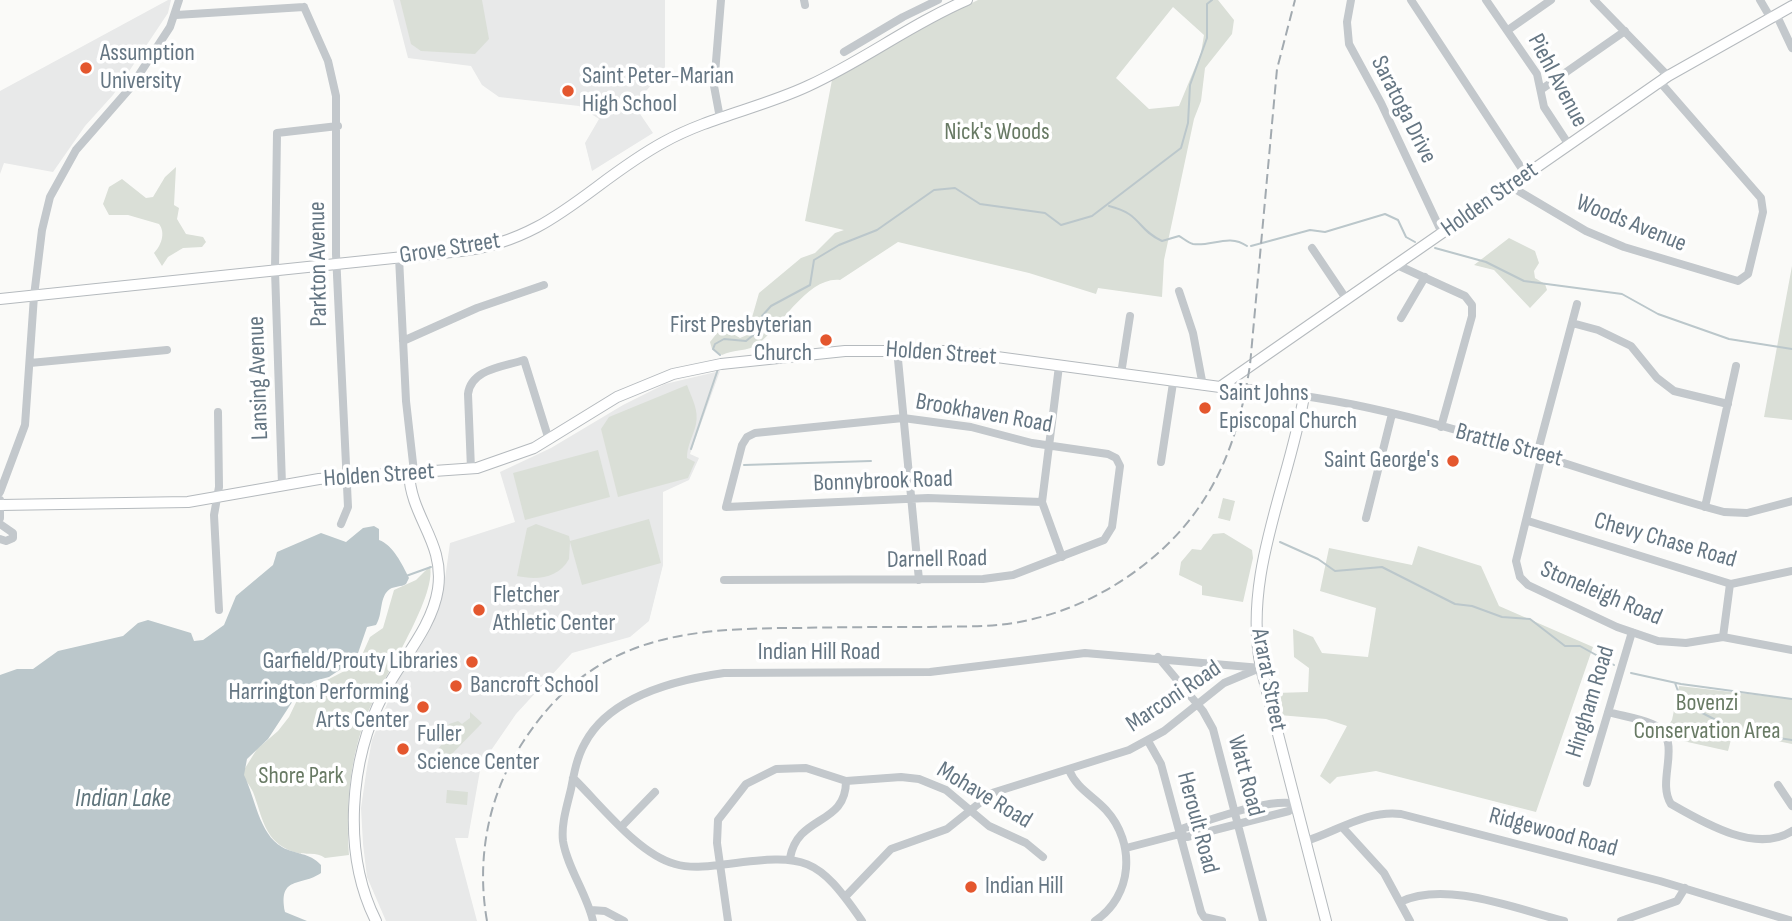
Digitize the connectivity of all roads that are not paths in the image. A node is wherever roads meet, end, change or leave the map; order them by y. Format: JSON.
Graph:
{"nodes":[{"id":1,"x":180,"y":0,"type":"edge"},
{"id":2,"x":721,"y":0,"type":"edge"},
{"id":3,"x":938,"y":0,"type":"edge"},
{"id":4,"x":967,"y":0,"type":"edge"},
{"id":5,"x":1351,"y":0,"type":"edge"},
{"id":6,"x":1411,"y":0,"type":"edge"},
{"id":7,"x":1486,"y":0,"type":"edge"},
{"id":8,"x":1551,"y":0,"type":"edge"},
{"id":9,"x":1594,"y":0,"type":"edge"},
{"id":10,"x":1760,"y":0,"type":"edge"},
{"id":11,"x":306,"y":4,"type":"edge"},
{"id":12,"x":946,"y":5,"type":"edge"},
{"id":13,"x":1792,"y":6,"type":"edge"},
{"id":14,"x":176,"y":15,"type":"junction"},
{"id":15,"x":1773,"y":16,"type":"junction"},
{"id":16,"x":1508,"y":30,"type":"junction"},
{"id":17,"x":1625,"y":31,"type":"junction"},
{"id":18,"x":1792,"y":48,"type":"edge"},
{"id":19,"x":844,"y":52,"type":"dead end"},
{"id":20,"x":1664,"y":79,"type":"junction"},
{"id":21,"x":1542,"y":89,"type":"junction"},
{"id":22,"x":720,"y":118,"type":"junction"},
{"id":23,"x":338,"y":126,"type":"junction"},
{"id":24,"x":1569,"y":145,"type":"junction"},
{"id":25,"x":1526,"y":174,"type":"junction"},
{"id":26,"x":1510,"y":186,"type":"junction"},
{"id":27,"x":1442,"y":233,"type":"junction"},
{"id":28,"x":1312,"y":248,"type":"dead end"},
{"id":29,"x":399,"y":257,"type":"junction"},
{"id":30,"x":337,"y":264,"type":"junction"},
{"id":31,"x":1397,"y":265,"type":"junction"},
{"id":32,"x":275,"y":270,"type":"junction"},
{"id":33,"x":1425,"y":277,"type":"junction"},
{"id":34,"x":544,"y":285,"type":"dead end"},
{"id":35,"x":1179,"y":291,"type":"dead end"},
{"id":36,"x":34,"y":296,"type":"junction"},
{"id":37,"x":0,"y":299,"type":"edge"},
{"id":38,"x":1348,"y":300,"type":"junction"},
{"id":39,"x":1577,"y":304,"type":"dead end"},
{"id":40,"x":1130,"y":316,"type":"dead end"},
{"id":41,"x":1401,"y":318,"type":"dead end"},
{"id":42,"x":1572,"y":323,"type":"junction"},
{"id":43,"x":403,"y":341,"type":"junction"},
{"id":44,"x":897,"y":349,"type":"junction"},
{"id":45,"x":167,"y":350,"type":"dead end"},
{"id":46,"x":30,"y":363,"type":"junction"},
{"id":47,"x":1059,"y":366,"type":"junction"},
{"id":48,"x":1736,"y":366,"type":"dead end"},
{"id":49,"x":1245,"y":370,"type":"junction"},
{"id":50,"x":1121,"y":374,"type":"junction"},
{"id":51,"x":1173,"y":383,"type":"junction"},
{"id":52,"x":1203,"y":386,"type":"junction"},
{"id":53,"x":1220,"y":387,"type":"junction"},
{"id":54,"x":1244,"y":390,"type":"junction"},
{"id":55,"x":1304,"y":396,"type":"junction"},
{"id":56,"x":1728,"y":404,"type":"junction"},
{"id":57,"x":218,"y":412,"type":"dead end"},
{"id":58,"x":1392,"y":414,"type":"junction"},
{"id":59,"x":903,"y":418,"type":"junction"},
{"id":60,"x":1441,"y":427,"type":"junction"},
{"id":61,"x":549,"y":440,"type":"junction"},
{"id":62,"x":1048,"y":445,"type":"junction"},
{"id":63,"x":1539,"y":454,"type":"junction"},
{"id":64,"x":1161,"y":462,"type":"dead end"},
{"id":65,"x":471,"y":469,"type":"junction"},
{"id":66,"x":410,"y":473,"type":"junction"},
{"id":67,"x":346,"y":476,"type":"junction"},
{"id":68,"x":282,"y":485,"type":"junction"},
{"id":69,"x":0,"y":492,"type":"edge"},
{"id":70,"x":216,"y":498,"type":"junction"},
{"id":71,"x":911,"y":498,"type":"junction"},
{"id":72,"x":1792,"y":501,"type":"edge"},
{"id":73,"x":1042,"y":502,"type":"junction"},
{"id":74,"x":1115,"y":502,"type":"joint"},
{"id":75,"x":0,"y":503,"type":"edge"},
{"id":76,"x":726,"y":507,"type":"joint"},
{"id":77,"x":1705,"y":507,"type":"junction"},
{"id":78,"x":0,"y":518,"type":"edge"},
{"id":79,"x":1366,"y":518,"type":"dead end"},
{"id":80,"x":1528,"y":521,"type":"junction"},
{"id":81,"x":0,"y":524,"type":"edge"},
{"id":82,"x":341,"y":524,"type":"dead end"},
{"id":83,"x":0,"y":539,"type":"edge"},
{"id":84,"x":1062,"y":557,"type":"junction"},
{"id":85,"x":1792,"y":571,"type":"edge"},
{"id":86,"x":724,"y":580,"type":"dead end"},
{"id":87,"x":919,"y":580,"type":"junction"},
{"id":88,"x":1730,"y":584,"type":"junction"},
{"id":89,"x":219,"y":610,"type":"dead end"},
{"id":90,"x":1632,"y":632,"type":"junction"},
{"id":91,"x":1723,"y":637,"type":"junction"},
{"id":92,"x":1792,"y":650,"type":"edge"},
{"id":93,"x":1158,"y":657,"type":"junction"},
{"id":94,"x":1261,"y":668,"type":"junction"},
{"id":95,"x":1197,"y":705,"type":"junction"},
{"id":96,"x":1608,"y":712,"type":"junction"},
{"id":97,"x":1148,"y":741,"type":"junction"},
{"id":98,"x":1069,"y":770,"type":"junction"},
{"id":99,"x":573,"y":778,"type":"junction"},
{"id":100,"x":846,"y":780,"type":"junction"},
{"id":101,"x":1587,"y":783,"type":"dead end"},
{"id":102,"x":1778,"y":785,"type":"dead end"},
{"id":103,"x":655,"y":792,"type":"dead end"},
{"id":104,"x":1296,"y":804,"type":"junction"},
{"id":105,"x":1792,"y":806,"type":"edge"},
{"id":106,"x":971,"y":810,"type":"junction"},
{"id":107,"x":1236,"y":814,"type":"junction"},
{"id":108,"x":1238,"y":824,"type":"junction"},
{"id":109,"x":622,"y":826,"type":"junction"},
{"id":110,"x":1343,"y":828,"type":"junction"},
{"id":111,"x":1792,"y":831,"type":"edge"},
{"id":112,"x":1180,"y":834,"type":"junction"},
{"id":113,"x":1306,"y":841,"type":"junction"},
{"id":114,"x":1126,"y":848,"type":"junction"},
{"id":115,"x":1043,"y":857,"type":"dead end"},
{"id":116,"x":790,"y":858,"type":"junction"},
{"id":117,"x":720,"y":865,"type":"junction"},
{"id":118,"x":1685,"y":888,"type":"junction"},
{"id":119,"x":845,"y":897,"type":"junction"},
{"id":120,"x":1400,"y":902,"type":"junction"},
{"id":121,"x":591,"y":910,"type":"junction"},
{"id":122,"x":376,"y":921,"type":"edge"},
{"id":123,"x":593,"y":921,"type":"edge"},
{"id":124,"x":624,"y":921,"type":"edge"},
{"id":125,"x":728,"y":921,"type":"edge"},
{"id":126,"x":862,"y":921,"type":"edge"},
{"id":127,"x":1094,"y":921,"type":"edge"},
{"id":128,"x":1222,"y":921,"type":"edge"},
{"id":129,"x":1263,"y":921,"type":"edge"},
{"id":130,"x":1326,"y":921,"type":"edge"},
{"id":131,"x":1410,"y":921,"type":"edge"},
{"id":132,"x":1564,"y":921,"type":"edge"},
{"id":133,"x":1620,"y":921,"type":"edge"},
{"id":134,"x":1792,"y":921,"type":"edge"}],
"edges":[{"from":1,"to":14,"type":"street"},
{"from":2,"to":22,"type":"street"},
{"from":3,"to":19,"type":"street"},
{"from":4,"to":12,"type":"main road","name":"Grove Street"},
{"from":5,"to":27,"type":"street","name":"Saratoga Drive"},
{"from":6,"to":25,"type":"street"},
{"from":7,"to":16,"type":"street","name":"Piehl Avenue"},
{"from":8,"to":16,"type":"street"},
{"from":9,"to":17,"type":"street"},
{"from":10,"to":15,"type":"street"},
{"from":11,"to":14,"type":"street"},
{"from":11,"to":23,"type":"street","name":"Parkton Avenue"},
{"from":12,"to":22,"type":"main road","name":"Grove Street"},
{"from":13,"to":15,"type":"main road","name":"Holden Street"},
{"from":14,"to":36,"type":"street"},
{"from":15,"to":18,"type":"street"},
{"from":15,"to":20,"type":"main road","name":"Holden Street"},
{"from":16,"to":21,"type":"street","name":"Piehl Avenue"},
{"from":17,"to":20,"type":"street"},
{"from":17,"to":21,"type":"street"},
{"from":20,"to":24,"type":"main road","name":"Holden Street"},
{"from":20,"to":26,"type":"street","name":"Woods Avenue"},
{"from":21,"to":24,"type":"street","name":"Piehl Avenue"},
{"from":22,"to":29,"type":"main road","name":"Grove Street"},
{"from":23,"to":30,"type":"street","name":"Parkton Avenue"},
{"from":23,"to":32,"type":"street","name":"Lansing Avenue"},
{"from":24,"to":25,"type":"main road","name":"Holden Street"},
{"from":25,"to":26,"type":"main road","name":"Holden Street"},
{"from":26,"to":27,"type":"main road","name":"Holden Street"},
{"from":27,"to":31,"type":"main road","name":"Holden Street"},
{"from":28,"to":38,"type":"street"},
{"from":29,"to":30,"type":"main road","name":"Grove Street"},
{"from":29,"to":43,"type":"street"},
{"from":30,"to":32,"type":"main road","name":"Grove Street"},
{"from":30,"to":67,"type":"street","name":"Parkton Avenue"},
{"from":31,"to":33,"type":"street"},
{"from":31,"to":38,"type":"main road","name":"Holden Street"},
{"from":32,"to":36,"type":"main road","name":"Grove Street"},
{"from":32,"to":68,"type":"street","name":"Lansing Avenue"},
{"from":33,"to":41,"type":"street"},
{"from":33,"to":60,"type":"street"},
{"from":34,"to":43,"type":"street"},
{"from":35,"to":52,"type":"street"},
{"from":36,"to":37,"type":"main road","name":"Grove Street"},
{"from":36,"to":46,"type":"street"},
{"from":38,"to":49,"type":"main road","name":"Holden Street"},
{"from":39,"to":42,"type":"street","name":"Stoneleigh Road"},
{"from":40,"to":50,"type":"street"},
{"from":42,"to":56,"type":"street"},
{"from":42,"to":63,"type":"street","name":"Stoneleigh Road"},
{"from":43,"to":66,"type":"street"},
{"from":44,"to":47,"type":"main road","name":"Holden Street"},
{"from":44,"to":59,"type":"street"},
{"from":44,"to":61,"type":"main road","name":"Holden Street"},
{"from":45,"to":46,"type":"street"},
{"from":46,"to":69,"type":"street"},
{"from":47,"to":50,"type":"main road","name":"Holden Street"},
{"from":47,"to":62,"type":"street"},
{"from":48,"to":56,"type":"street"},
{"from":49,"to":53,"type":"main road","name":"Holden Street"},
{"from":49,"to":54,"type":"main road"},
{"from":50,"to":51,"type":"main road","name":"Holden Street"},
{"from":51,"to":52,"type":"main road","name":"Holden Street"},
{"from":51,"to":64,"type":"street"},
{"from":52,"to":53,"type":"main road","name":"Holden Street"},
{"from":53,"to":54,"type":"main road","name":"Brattle Street"},
{"from":54,"to":55,"type":"main road","name":"Brattle Street"},
{"from":55,"to":58,"type":"street","name":"Brattle Street"},
{"from":55,"to":94,"type":"main road","name":"Ararat Street"},
{"from":56,"to":77,"type":"street"},
{"from":57,"to":70,"type":"street"},
{"from":58,"to":60,"type":"street","name":"Brattle Street"},
{"from":58,"to":79,"type":"street"},
{"from":59,"to":62,"type":"street","name":"Brookhaven Road"},
{"from":59,"to":71,"type":"street"},
{"from":59,"to":76,"type":"street","name":"Brookhaven Road"},
{"from":60,"to":63,"type":"street","name":"Brattle Street"},
{"from":61,"to":65,"type":"main road","name":"Holden Street"},
{"from":61,"to":65,"type":"street"},
{"from":62,"to":73,"type":"street"},
{"from":62,"to":74,"type":"street","name":"Brookhaven Road"},
{"from":63,"to":77,"type":"street","name":"Brattle Street"},
{"from":63,"to":80,"type":"street","name":"Stoneleigh Road"},
{"from":65,"to":66,"type":"main road","name":"Holden Street"},
{"from":66,"to":67,"type":"main road","name":"Holden Street"},
{"from":66,"to":122,"type":"main road"},
{"from":67,"to":68,"type":"main road","name":"Holden Street"},
{"from":67,"to":82,"type":"street","name":"Parkton Avenue"},
{"from":68,"to":70,"type":"main road","name":"Holden Street"},
{"from":70,"to":75,"type":"main road","name":"Holden Street"},
{"from":70,"to":89,"type":"street"},
{"from":71,"to":73,"type":"street","name":"Bonnybrook Road"},
{"from":71,"to":76,"type":"street","name":"Bonnybrook Road"},
{"from":71,"to":87,"type":"street"},
{"from":72,"to":77,"type":"street","name":"Brattle Street"},
{"from":73,"to":84,"type":"street"},
{"from":74,"to":84,"type":"street","name":"Darnell Road"},
{"from":75,"to":78,"type":"street"},
{"from":80,"to":88,"type":"street","name":"Chevy Chase Road"},
{"from":80,"to":90,"type":"street","name":"Stoneleigh Road"},
{"from":81,"to":83,"type":"street"},
{"from":84,"to":87,"type":"street","name":"Darnell Road"},
{"from":85,"to":88,"type":"street","name":"Chevy Chase Road"},
{"from":86,"to":87,"type":"street","name":"Darnell Road"},
{"from":88,"to":91,"type":"street"},
{"from":90,"to":91,"type":"street","name":"Stoneleigh Road"},
{"from":90,"to":96,"type":"street","name":"Hingham Road"},
{"from":91,"to":92,"type":"street","name":"Stoneleigh Road"},
{"from":93,"to":94,"type":"street","name":"Indian Hill Road"},
{"from":93,"to":95,"type":"street","name":"Watt Road"},
{"from":93,"to":99,"type":"street","name":"Indian Hill Road"},
{"from":94,"to":95,"type":"street","name":"Marconi Road"},
{"from":94,"to":104,"type":"main road","name":"Ararat Street"},
{"from":95,"to":97,"type":"street","name":"Marconi Road"},
{"from":95,"to":107,"type":"street","name":"Watt Road"},
{"from":96,"to":101,"type":"street","name":"Hingham Road"},
{"from":96,"to":111,"type":"street"},
{"from":97,"to":98,"type":"street","name":"Marconi Road"},
{"from":97,"to":112,"type":"street","name":"Heroult Road"},
{"from":98,"to":106,"type":"street","name":"Marconi Road"},
{"from":98,"to":114,"type":"street"},
{"from":99,"to":109,"type":"street"},
{"from":99,"to":121,"type":"street","name":"Indian Hill Road"},
{"from":100,"to":106,"type":"street","name":"Mohave Road"},
{"from":100,"to":116,"type":"street"},
{"from":100,"to":117,"type":"street","name":"Mohave Road"},
{"from":102,"to":105,"type":"street"},
{"from":103,"to":109,"type":"street"},
{"from":104,"to":107,"type":"street"},
{"from":104,"to":108,"type":"street"},
{"from":104,"to":113,"type":"main road","name":"Ararat Street"},
{"from":106,"to":115,"type":"street","name":"Mohave Road"},
{"from":106,"to":119,"type":"street","name":"Marconi Road"},
{"from":107,"to":108,"type":"street","name":"Watt Road"},
{"from":107,"to":112,"type":"street"},
{"from":108,"to":112,"type":"street"},
{"from":108,"to":129,"type":"street","name":"Watt Road"},
{"from":109,"to":117,"type":"street"},
{"from":110,"to":113,"type":"street","name":"Ridgewood Road"},
{"from":110,"to":118,"type":"street","name":"Ridgewood Road"},
{"from":110,"to":120,"type":"street"},
{"from":112,"to":114,"type":"street"},
{"from":112,"to":128,"type":"street","name":"Heroult Road"},
{"from":113,"to":130,"type":"main road","name":"Ararat Street"},
{"from":114,"to":127,"type":"street"},
{"from":116,"to":117,"type":"street"},
{"from":116,"to":119,"type":"street"},
{"from":117,"to":125,"type":"street","name":"Mohave Road"},
{"from":118,"to":133,"type":"street"},
{"from":118,"to":134,"type":"street","name":"Ridgewood Road"},
{"from":119,"to":126,"type":"street"},
{"from":120,"to":131,"type":"street"},
{"from":120,"to":132,"type":"street"},
{"from":121,"to":123,"type":"street","name":"Indian Hill Road"},
{"from":121,"to":124,"type":"street"}]}
